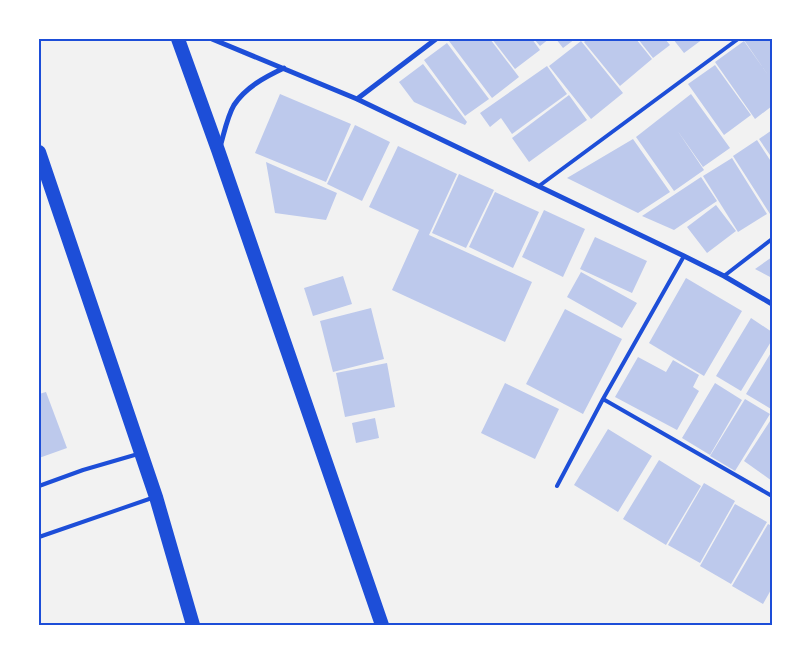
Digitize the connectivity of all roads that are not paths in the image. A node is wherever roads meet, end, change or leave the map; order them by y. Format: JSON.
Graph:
{"nodes":[{"id":1,"x":178,"y":39,"type":"edge"},
{"id":2,"x":212,"y":39,"type":"edge"},
{"id":3,"x":436,"y":39,"type":"edge"},
{"id":4,"x":738,"y":39,"type":"edge"},
{"id":5,"x":284,"y":68,"type":"junction"},
{"id":6,"x":357,"y":99,"type":"junction"},
{"id":7,"x":218,"y":150,"type":"junction"},
{"id":8,"x":39,"y":152,"type":"edge"},
{"id":9,"x":540,"y":186,"type":"junction"},
{"id":10,"x":772,"y":239,"type":"edge"},
{"id":11,"x":684,"y":256,"type":"junction"},
{"id":12,"x":724,"y":276,"type":"junction"},
{"id":13,"x":772,"y":304,"type":"edge"},
{"id":14,"x":603,"y":399,"type":"junction"},
{"id":15,"x":140,"y":453,"type":"junction"},
{"id":16,"x":39,"y":486,"type":"edge"},
{"id":17,"x":557,"y":486,"type":"dead end"},
{"id":18,"x":772,"y":496,"type":"edge"},
{"id":19,"x":156,"y":497,"type":"junction"},
{"id":20,"x":39,"y":537,"type":"edge"},
{"id":21,"x":193,"y":625,"type":"edge"},
{"id":22,"x":382,"y":625,"type":"edge"}],
"edges":[{"from":1,"to":7,"type":"highway"},
{"from":2,"to":5,"type":"street"},
{"from":3,"to":6,"type":"street"},
{"from":4,"to":9,"type":"lane"},
{"from":5,"to":6,"type":"street"},
{"from":5,"to":7,"type":"street"},
{"from":6,"to":9,"type":"street"},
{"from":7,"to":22,"type":"highway"},
{"from":8,"to":15,"type":"highway"},
{"from":9,"to":11,"type":"street"},
{"from":10,"to":12,"type":"lane"},
{"from":11,"to":12,"type":"street"},
{"from":11,"to":14,"type":"lane"},
{"from":12,"to":13,"type":"street"},
{"from":14,"to":17,"type":"lane"},
{"from":14,"to":18,"type":"lane"},
{"from":15,"to":16,"type":"lane"},
{"from":15,"to":19,"type":"highway"},
{"from":19,"to":20,"type":"lane"},
{"from":19,"to":21,"type":"highway"}]}
